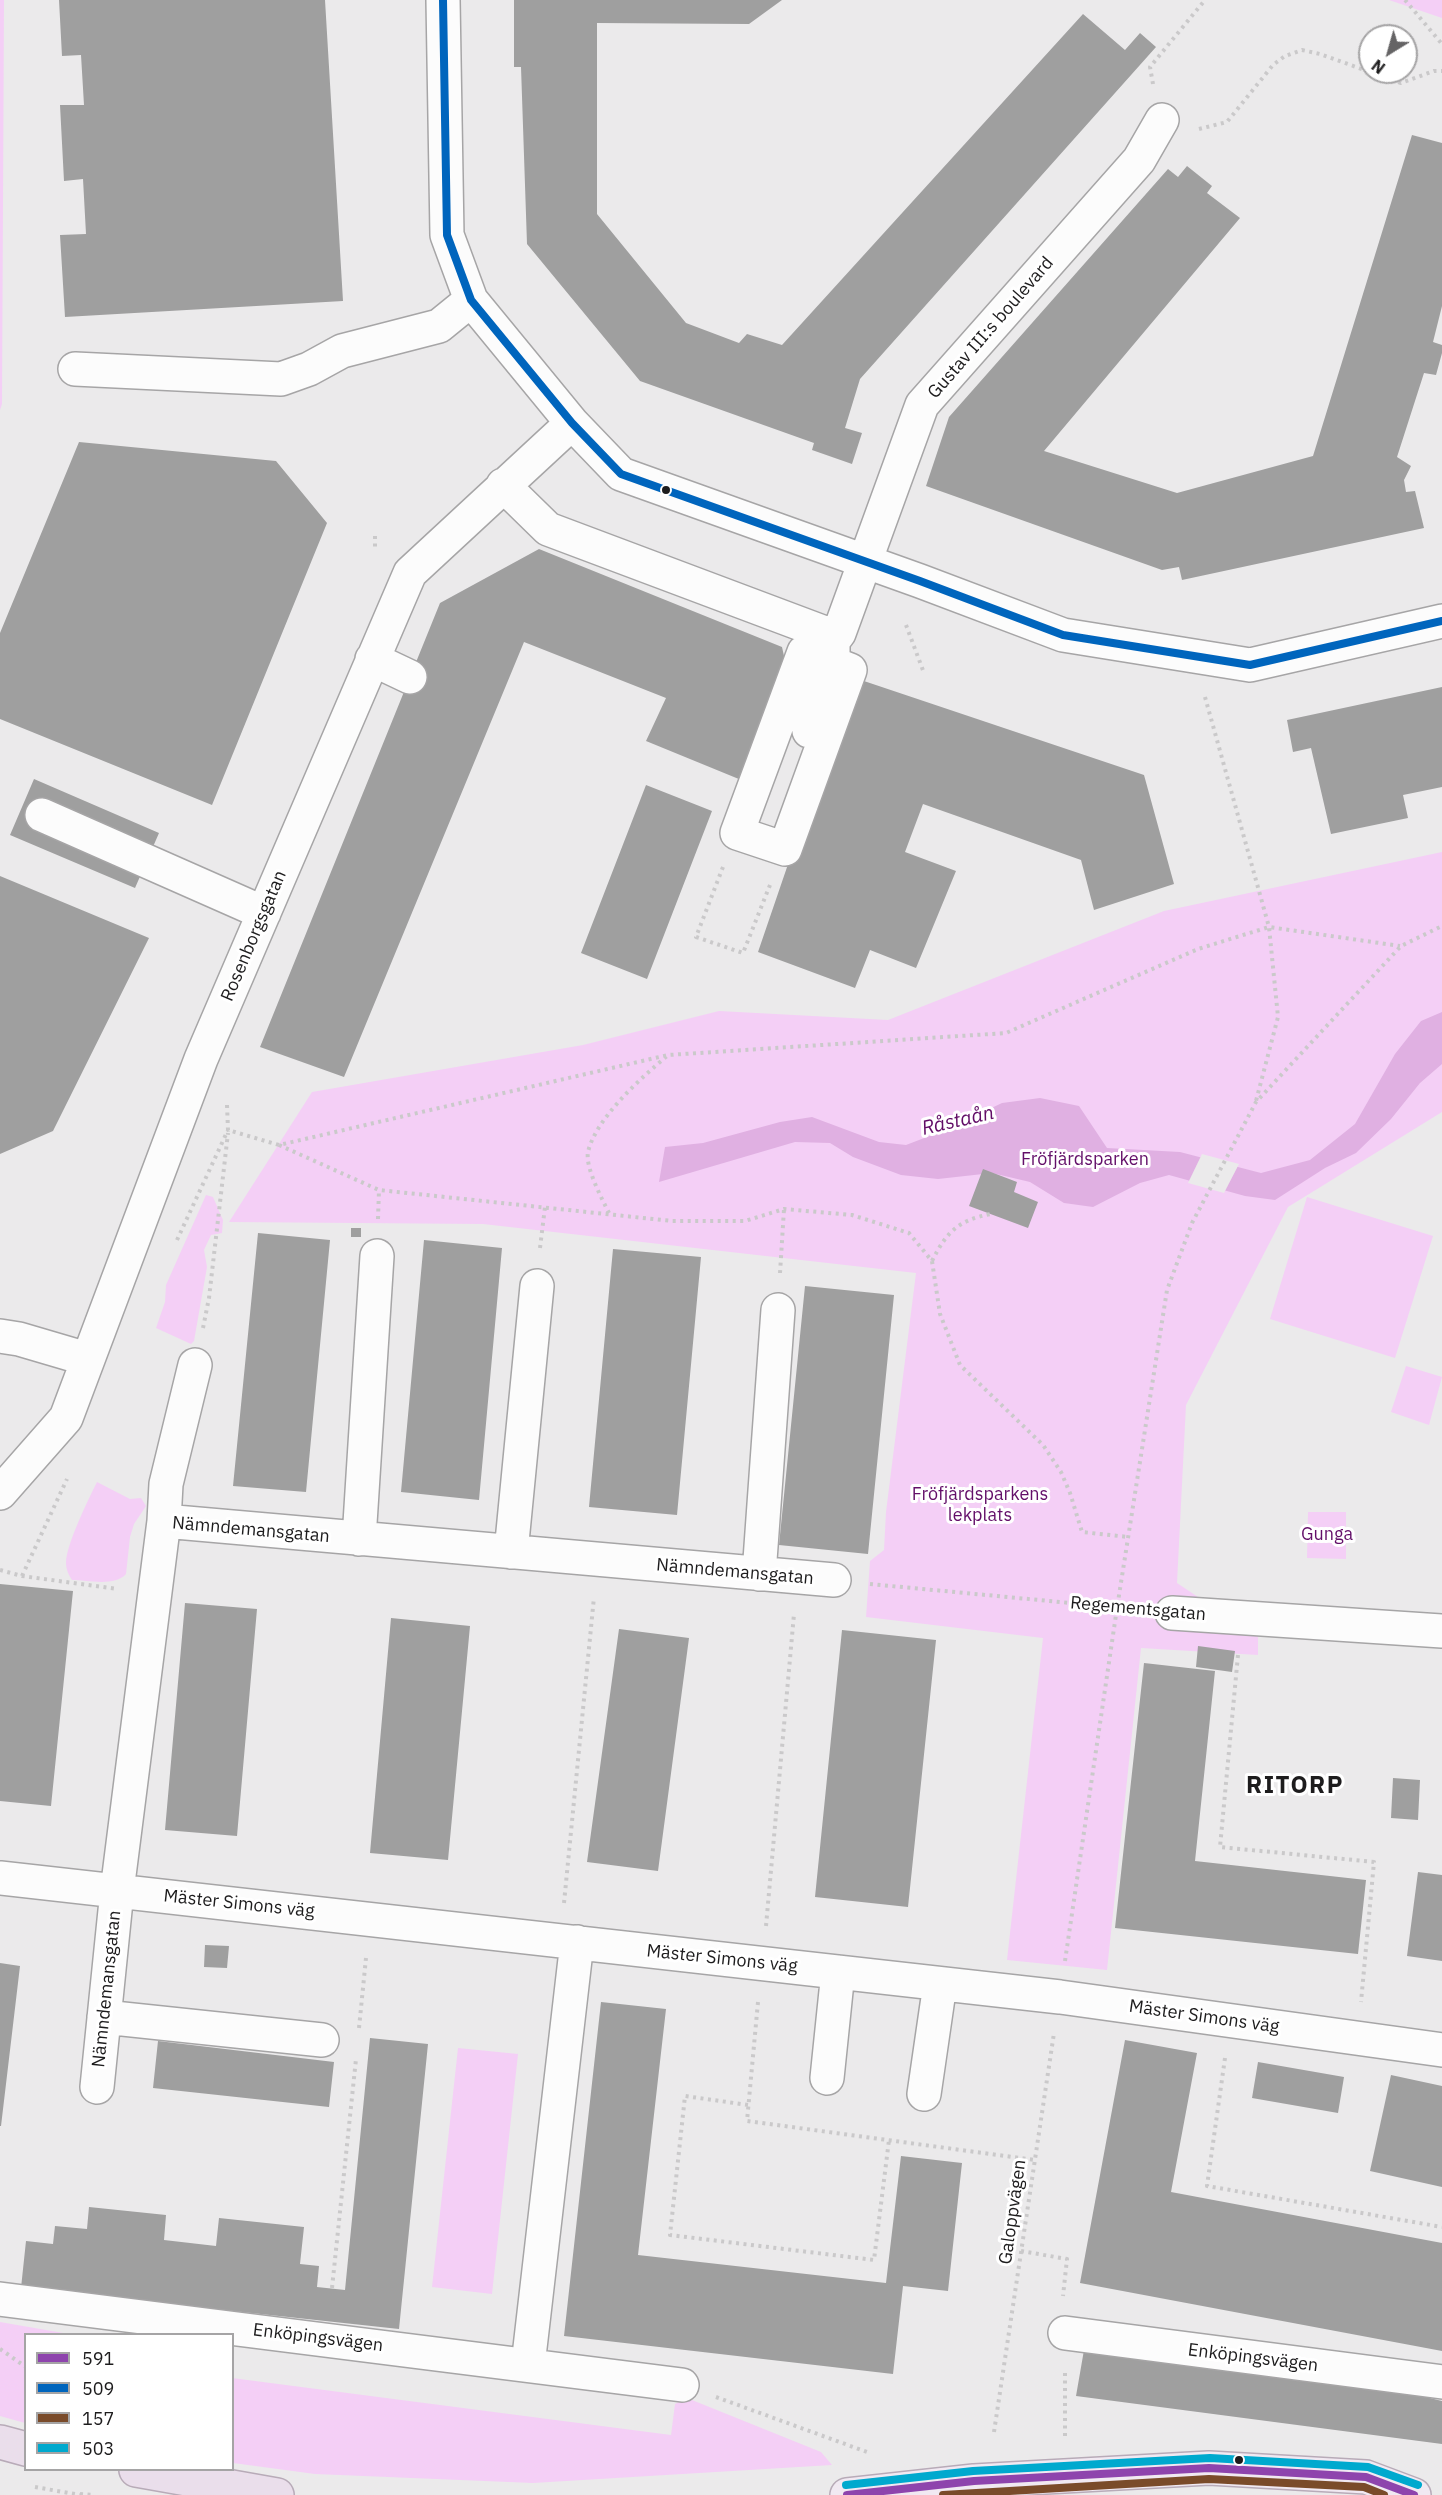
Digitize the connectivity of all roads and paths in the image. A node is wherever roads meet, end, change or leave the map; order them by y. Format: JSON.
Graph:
{"nodes":[{"id":1,"x":443,"y":0,"type":"edge"},
{"id":2,"x":1205,"y":0,"type":"edge"},
{"id":3,"x":1406,"y":0,"type":"edge"},
{"id":4,"x":1442,"y":44,"type":"edge"},
{"id":5,"x":1150,"y":67,"type":"dead end"},
{"id":6,"x":1358,"y":68,"type":"edge"},
{"id":7,"x":1442,"y":71,"type":"edge"},
{"id":8,"x":1418,"y":76,"type":"edge"},
{"id":9,"x":1161,"y":120,"type":"joint"},
{"id":10,"x":471,"y":300,"type":"junction"},
{"id":11,"x":75,"y":369,"type":"dead end"},
{"id":12,"x":572,"y":423,"type":"junction"},
{"id":13,"x":503,"y":485,"type":"junction"},
{"id":14,"x":375,"y":536,"type":"dead end"},
{"id":15,"x":375,"y":548,"type":"dead end"},
{"id":16,"x":866,"y":561,"type":"junction"},
{"id":17,"x":1442,"y":621,"type":"edge"},
{"id":18,"x":906,"y":625,"type":"dead end"},
{"id":19,"x":836,"y":648,"type":"junction"},
{"id":20,"x":1196,"y":655,"type":"junction"},
{"id":21,"x":372,"y":659,"type":"junction"},
{"id":22,"x":924,"y":673,"type":"dead end"},
{"id":23,"x":410,"y":677,"type":"dead end"},
{"id":24,"x":809,"y":731,"type":"dead end"},
{"id":25,"x":42,"y":814,"type":"dead end"},
{"id":26,"x":737,"y":833,"type":"junction"},
{"id":27,"x":785,"y":849,"type":"junction"},
{"id":28,"x":264,"y":913,"type":"junction"},
{"id":29,"x":1442,"y":926,"type":"edge"},
{"id":30,"x":1269,"y":927,"type":"junction"},
{"id":31,"x":1401,"y":946,"type":"junction"},
{"id":32,"x":668,"y":1055,"type":"junction"},
{"id":33,"x":201,"y":1059,"type":"junction"},
{"id":34,"x":1256,"y":1102,"type":"junction"},
{"id":35,"x":228,"y":1130,"type":"junction"},
{"id":36,"x":279,"y":1144,"type":"junction"},
{"id":37,"x":784,"y":1209,"type":"junction"},
{"id":38,"x":609,"y":1213,"type":"junction"},
{"id":39,"x":992,"y":1214,"type":"dead end"},
{"id":40,"x":378,"y":1256,"type":"dead end"},
{"id":41,"x":933,"y":1261,"type":"junction"},
{"id":42,"x":537,"y":1286,"type":"dead end"},
{"id":43,"x":209,"y":1298,"type":"dead end"},
{"id":44,"x":778,"y":1310,"type":"joint"},
{"id":45,"x":0,"y":1336,"type":"edge"},
{"id":46,"x":87,"y":1359,"type":"junction"},
{"id":47,"x":195,"y":1365,"type":"dead end"},
{"id":48,"x":0,"y":1493,"type":"edge"},
{"id":49,"x":164,"y":1521,"type":"junction"},
{"id":50,"x":1128,"y":1537,"type":"junction"},
{"id":51,"x":359,"y":1539,"type":"junction"},
{"id":52,"x":511,"y":1552,"type":"junction"},
{"id":53,"x":596,"y":1560,"type":"junction"},
{"id":54,"x":0,"y":1570,"type":"edge"},
{"id":55,"x":759,"y":1574,"type":"junction"},
{"id":56,"x":798,"y":1577,"type":"junction"},
{"id":57,"x":834,"y":1580,"type":"joint"},
{"id":58,"x":155,"y":1595,"type":"junction"},
{"id":59,"x":1117,"y":1608,"type":"junction"},
{"id":60,"x":1172,"y":1612,"type":"joint"},
{"id":61,"x":1242,"y":1617,"type":"junction"},
{"id":62,"x":1442,"y":1631,"type":"edge"},
{"id":63,"x":0,"y":1878,"type":"edge"},
{"id":64,"x":117,"y":1891,"type":"junction"},
{"id":65,"x":370,"y":1919,"type":"junction"},
{"id":66,"x":569,"y":1942,"type":"junction"},
{"id":67,"x":762,"y":1964,"type":"junction"},
{"id":68,"x":838,"y":1972,"type":"junction"},
{"id":69,"x":940,"y":1984,"type":"junction"},
{"id":70,"x":1060,"y":1997,"type":"junction"},
{"id":71,"x":104,"y":2017,"type":"junction"},
{"id":72,"x":1231,"y":2020,"type":"junction"},
{"id":73,"x":359,"y":2030,"type":"dead end"},
{"id":74,"x":1357,"y":2038,"type":"junction"},
{"id":75,"x":322,"y":2040,"type":"dead end"},
{"id":76,"x":1442,"y":2050,"type":"edge"},
{"id":77,"x":356,"y":2052,"type":"dead end"},
{"id":78,"x":827,"y":2078,"type":"dead end"},
{"id":79,"x":97,"y":2088,"type":"dead end"},
{"id":80,"x":924,"y":2094,"type":"dead end"},
{"id":81,"x":748,"y":2104,"type":"dead end"},
{"id":82,"x":889,"y":2140,"type":"dead end"},
{"id":83,"x":1442,"y":2227,"type":"edge"},
{"id":84,"x":1021,"y":2251,"type":"junction"},
{"id":85,"x":332,"y":2289,"type":"dead end"},
{"id":86,"x":1063,"y":2293,"type":"dead end"},
{"id":87,"x":0,"y":2299,"type":"edge"},
{"id":88,"x":1065,"y":2333,"type":"dead end"},
{"id":89,"x":0,"y":2349,"type":"edge"},
{"id":90,"x":528,"y":2365,"type":"junction"},
{"id":91,"x":24,"y":2366,"type":"edge"},
{"id":92,"x":1442,"y":2382,"type":"edge"},
{"id":93,"x":681,"y":2385,"type":"dead end"},
{"id":94,"x":994,"y":2432,"type":"dead end"},
{"id":95,"x":0,"y":2442,"type":"edge"},
{"id":96,"x":24,"y":2448,"type":"edge"},
{"id":97,"x":147,"y":2471,"type":"edge"},
{"id":98,"x":31,"y":2486,"type":"dead end"},
{"id":99,"x":80,"y":2494,"type":"edge"},
{"id":100,"x":93,"y":2495,"type":"edge"},
{"id":101,"x":277,"y":2495,"type":"edge"},
{"id":102,"x":847,"y":2495,"type":"edge"},
{"id":103,"x":1414,"y":2495,"type":"edge"}],
"edges":[{"from":1,"to":10,"type":"street"},
{"from":2,"to":5,"type":"path"},
{"from":3,"to":4,"type":"path"},
{"from":6,"to":9,"type":"path"},
{"from":7,"to":8,"type":"path"},
{"from":9,"to":16,"type":"street","name":"Gustav III:s boulevard"},
{"from":10,"to":11,"type":"street"},
{"from":10,"to":12,"type":"street"},
{"from":12,"to":13,"type":"street","name":"Rosenborgsgatan"},
{"from":12,"to":16,"type":"street"},
{"from":13,"to":19,"type":"street"},
{"from":13,"to":21,"type":"street","name":"Rosenborgsgatan"},
{"from":14,"to":15,"type":"path"},
{"from":16,"to":19,"type":"street","name":"Gustav III:s boulevard"},
{"from":16,"to":20,"type":"street"},
{"from":17,"to":20,"type":"street"},
{"from":18,"to":22,"type":"path"},
{"from":19,"to":24,"type":"street","name":"Gustav III:s boulevard"},
{"from":19,"to":26,"type":"street"},
{"from":19,"to":27,"type":"street"},
{"from":20,"to":30,"type":"path"},
{"from":21,"to":23,"type":"street"},
{"from":21,"to":28,"type":"street","name":"Rosenborgsgatan"},
{"from":25,"to":28,"type":"street"},
{"from":26,"to":27,"type":"street"},
{"from":26,"to":27,"type":"path"},
{"from":28,"to":33,"type":"street","name":"Rosenborgsgatan"},
{"from":29,"to":31,"type":"path"},
{"from":30,"to":31,"type":"path"},
{"from":30,"to":32,"type":"path"},
{"from":30,"to":34,"type":"path"},
{"from":31,"to":34,"type":"path"},
{"from":32,"to":36,"type":"path"},
{"from":32,"to":38,"type":"path"},
{"from":33,"to":35,"type":"path"},
{"from":33,"to":46,"type":"street","name":"Rosenborgsgatan"},
{"from":34,"to":50,"type":"path","name":"Galoppvägen"},
{"from":35,"to":36,"type":"path"},
{"from":35,"to":43,"type":"path"},
{"from":36,"to":38,"type":"path"},
{"from":37,"to":38,"type":"path"},
{"from":37,"to":41,"type":"path"},
{"from":37,"to":44,"type":"path"},
{"from":39,"to":41,"type":"path"},
{"from":40,"to":51,"type":"street"},
{"from":41,"to":50,"type":"path"},
{"from":42,"to":52,"type":"street"},
{"from":44,"to":55,"type":"street"},
{"from":45,"to":46,"type":"street"},
{"from":46,"to":48,"type":"street","name":"Rosenborgsgatan"},
{"from":47,"to":49,"type":"street"},
{"from":49,"to":51,"type":"street","name":"Nämndemansgatan"},
{"from":49,"to":58,"type":"street","name":"Nämndemansgatan"},
{"from":50,"to":59,"type":"path","name":"Galoppvägen"},
{"from":51,"to":52,"type":"street","name":"Nämndemansgatan"},
{"from":52,"to":53,"type":"street","name":"Nämndemansgatan"},
{"from":53,"to":55,"type":"street","name":"Nämndemansgatan"},
{"from":53,"to":66,"type":"path"},
{"from":54,"to":58,"type":"path"},
{"from":55,"to":56,"type":"street","name":"Nämndemansgatan"},
{"from":56,"to":57,"type":"street","name":"Nämndemansgatan"},
{"from":56,"to":67,"type":"path"},
{"from":57,"to":59,"type":"path","name":"Regementsgatan"},
{"from":58,"to":64,"type":"street","name":"Nämndemansgatan"},
{"from":59,"to":60,"type":"path","name":"Regementsgatan"},
{"from":59,"to":70,"type":"path","name":"Galoppvägen"},
{"from":60,"to":61,"type":"street","name":"Regementsgatan"},
{"from":61,"to":62,"type":"street","name":"Regementsgatan"},
{"from":61,"to":74,"type":"path"},
{"from":63,"to":64,"type":"street","name":"Mäster Simons väg"},
{"from":64,"to":65,"type":"street","name":"Mäster Simons väg"},
{"from":64,"to":71,"type":"street","name":"Nämndemansgatan"},
{"from":65,"to":66,"type":"street","name":"Mäster Simons väg"},
{"from":65,"to":73,"type":"path"},
{"from":66,"to":67,"type":"street","name":"Mäster Simons väg"},
{"from":66,"to":90,"type":"street"},
{"from":67,"to":68,"type":"street","name":"Mäster Simons väg"},
{"from":68,"to":69,"type":"street","name":"Mäster Simons väg"},
{"from":68,"to":78,"type":"street"},
{"from":69,"to":70,"type":"street","name":"Mäster Simons väg"},
{"from":69,"to":80,"type":"street"},
{"from":70,"to":72,"type":"street","name":"Mäster Simons väg"},
{"from":70,"to":84,"type":"path","name":"Galoppvägen"},
{"from":71,"to":75,"type":"street"},
{"from":71,"to":79,"type":"street","name":"Nämndemansgatan"},
{"from":72,"to":74,"type":"street","name":"Mäster Simons väg"},
{"from":72,"to":83,"type":"path"},
{"from":74,"to":76,"type":"street","name":"Mäster Simons väg"},
{"from":77,"to":85,"type":"path"},
{"from":81,"to":82,"type":"path"},
{"from":84,"to":86,"type":"path"},
{"from":84,"to":94,"type":"path","name":"Galoppvägen"},
{"from":87,"to":90,"type":"street","name":"Enköpingsvägen"},
{"from":88,"to":92,"type":"street","name":"Enköpingsvägen"},
{"from":89,"to":91,"type":"path"},
{"from":90,"to":93,"type":"street","name":"Enköpingsvägen"},
{"from":95,"to":96,"type":"highway"},
{"from":97,"to":101,"type":"highway"},
{"from":98,"to":99,"type":"path"},
{"from":99,"to":100,"type":"path"},
{"from":102,"to":103,"type":"main road"}]}
